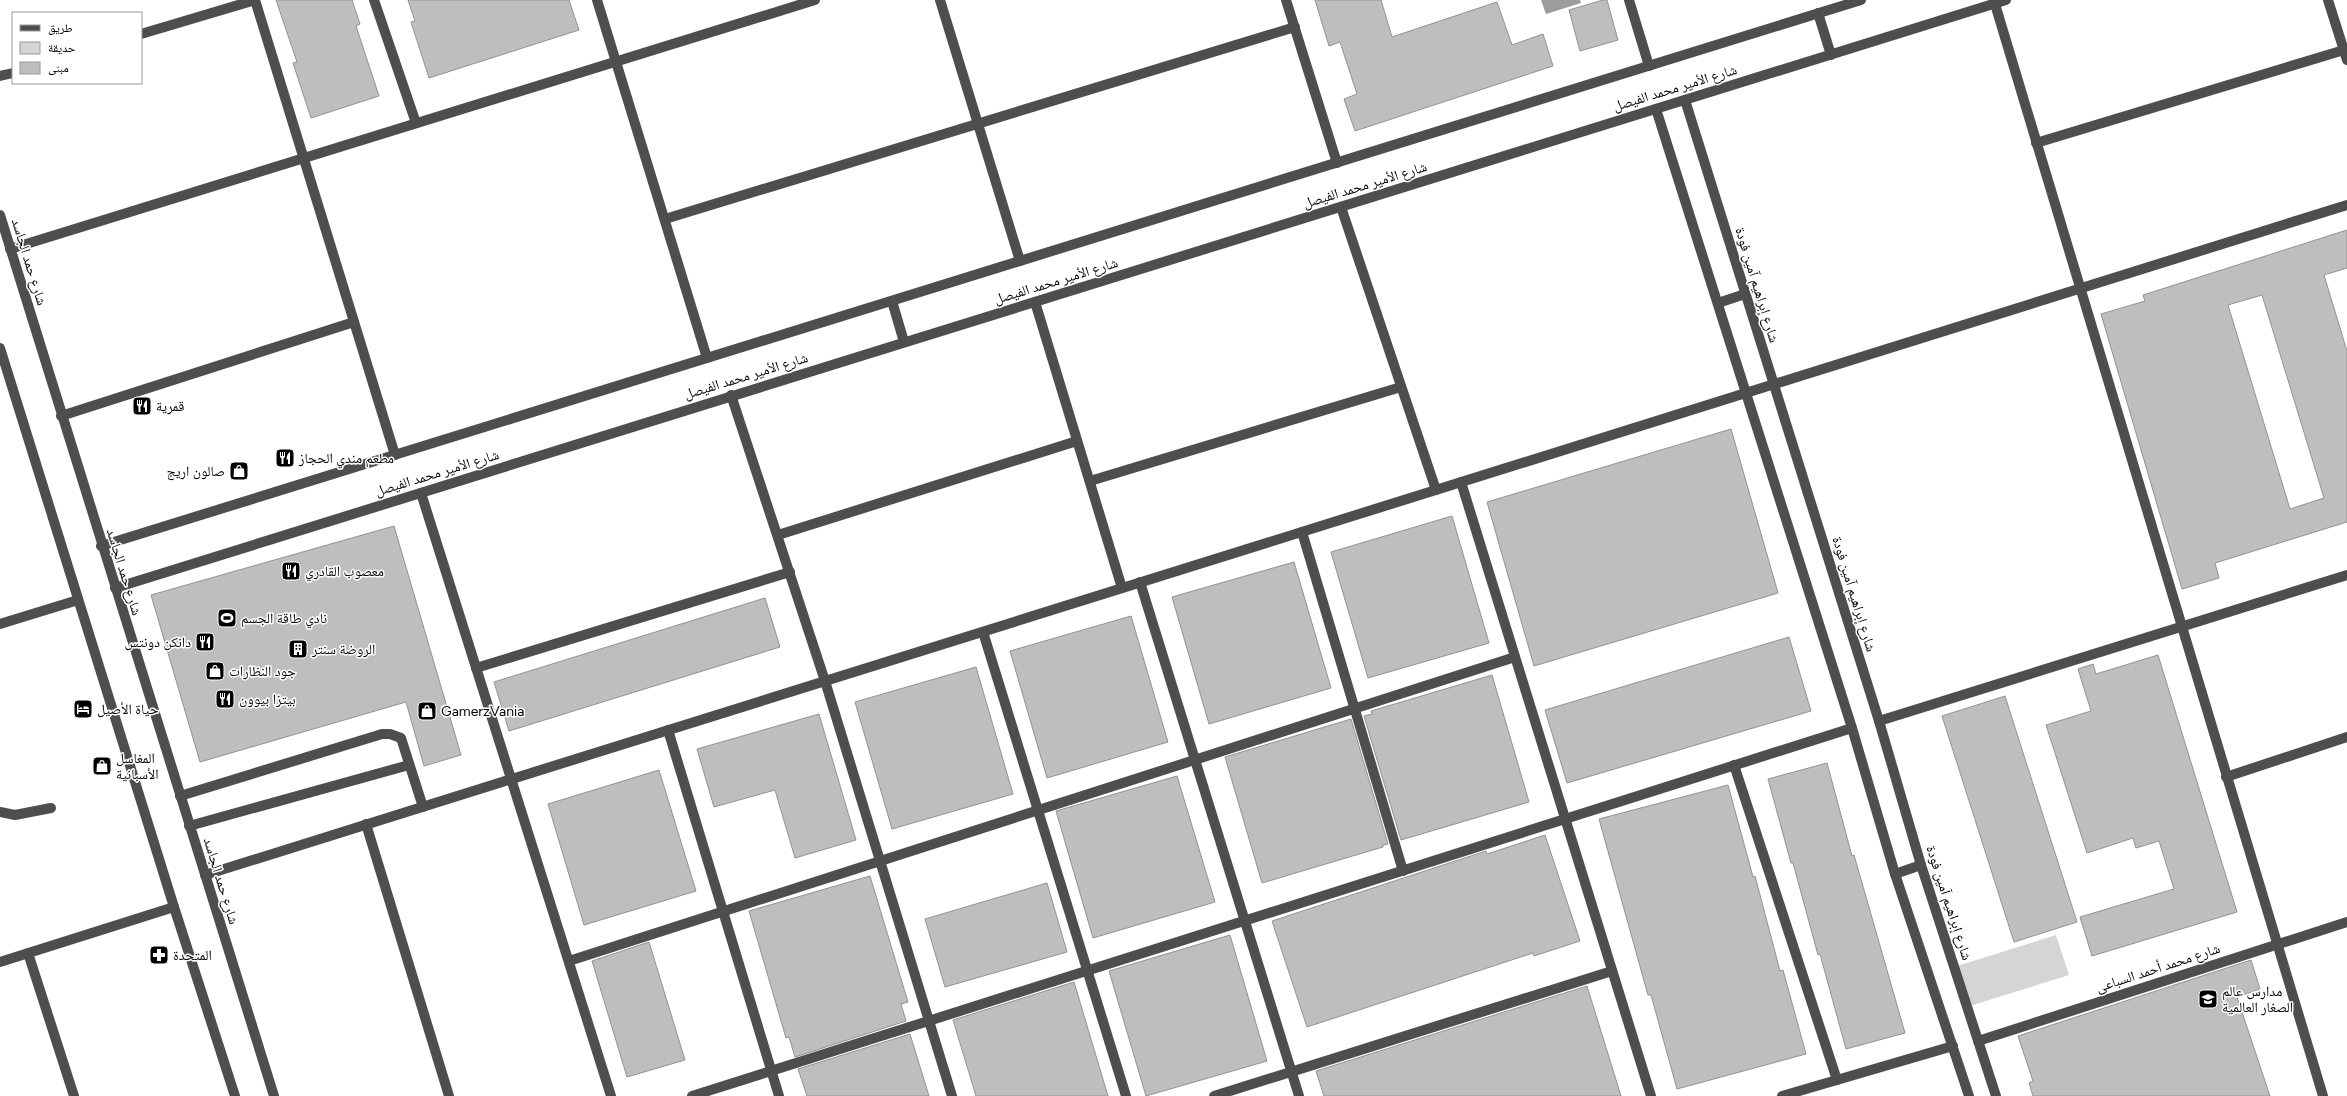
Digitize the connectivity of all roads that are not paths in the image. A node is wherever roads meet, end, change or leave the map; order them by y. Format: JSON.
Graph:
{"nodes":[{"id":1,"x":255,"y":0,"type":"edge"},
{"id":2,"x":374,"y":0,"type":"edge"},
{"id":3,"x":597,"y":0,"type":"edge"},
{"id":4,"x":815,"y":0,"type":"edge"},
{"id":5,"x":940,"y":0,"type":"edge"},
{"id":6,"x":1286,"y":0,"type":"edge"},
{"id":7,"x":1629,"y":0,"type":"edge"},
{"id":8,"x":1861,"y":0,"type":"edge"},
{"id":9,"x":2006,"y":0,"type":"edge"},
{"id":10,"x":2328,"y":0,"type":"edge"},
{"id":11,"x":1995,"y":4,"type":"junction"},
{"id":12,"x":1818,"y":13,"type":"junction"},
{"id":13,"x":1295,"y":27,"type":"junction"},
{"id":14,"x":142,"y":34,"type":"edge"},
{"id":15,"x":2344,"y":50,"type":"junction"},
{"id":16,"x":1831,"y":55,"type":"junction"},
{"id":17,"x":2347,"y":60,"type":"edge"},
{"id":18,"x":617,"y":61,"type":"junction"},
{"id":19,"x":1649,"y":66,"type":"junction"},
{"id":20,"x":12,"y":73,"type":"edge"},
{"id":21,"x":0,"y":76,"type":"edge"},
{"id":22,"x":1685,"y":100,"type":"junction"},
{"id":23,"x":1656,"y":109,"type":"junction"},
{"id":24,"x":416,"y":123,"type":"junction"},
{"id":25,"x":978,"y":124,"type":"junction"},
{"id":26,"x":2036,"y":143,"type":"junction"},
{"id":27,"x":303,"y":158,"type":"junction"},
{"id":28,"x":1337,"y":163,"type":"junction"},
{"id":29,"x":2347,"y":205,"type":"edge"},
{"id":30,"x":1341,"y":207,"type":"junction"},
{"id":31,"x":0,"y":215,"type":"edge"},
{"id":32,"x":665,"y":219,"type":"junction"},
{"id":33,"x":10,"y":249,"type":"junction"},
{"id":34,"x":1020,"y":261,"type":"junction"},
{"id":35,"x":2080,"y":289,"type":"junction"},
{"id":36,"x":1745,"y":294,"type":"junction"},
{"id":37,"x":892,"y":301,"type":"junction"},
{"id":38,"x":1035,"y":302,"type":"junction"},
{"id":39,"x":1718,"y":303,"type":"junction"},
{"id":40,"x":354,"y":322,"type":"junction"},
{"id":41,"x":904,"y":342,"type":"junction"},
{"id":42,"x":0,"y":348,"type":"edge"},
{"id":43,"x":707,"y":358,"type":"junction"},
{"id":44,"x":1774,"y":385,"type":"junction"},
{"id":45,"x":1401,"y":387,"type":"junction"},
{"id":46,"x":1746,"y":393,"type":"junction"},
{"id":47,"x":731,"y":395,"type":"junction"},
{"id":48,"x":61,"y":416,"type":"junction"},
{"id":49,"x":1077,"y":442,"type":"junction"},
{"id":50,"x":395,"y":455,"type":"junction"},
{"id":51,"x":1090,"y":481,"type":"junction"},
{"id":52,"x":1460,"y":482,"type":"junction"},
{"id":53,"x":1436,"y":490,"type":"junction"},
{"id":54,"x":420,"y":493,"type":"junction"},
{"id":55,"x":1302,"y":532,"type":"junction"},
{"id":56,"x":778,"y":535,"type":"junction"},
{"id":57,"x":101,"y":546,"type":"junction"},
{"id":58,"x":790,"y":572,"type":"junction"},
{"id":59,"x":2347,"y":574,"type":"edge"},
{"id":60,"x":1140,"y":582,"type":"junction"},
{"id":61,"x":114,"y":588,"type":"junction"},
{"id":62,"x":1122,"y":588,"type":"junction"},
{"id":63,"x":78,"y":600,"type":"junction"},
{"id":64,"x":0,"y":624,"type":"edge"},
{"id":65,"x":2181,"y":626,"type":"junction"},
{"id":66,"x":983,"y":632,"type":"junction"},
{"id":67,"x":1515,"y":657,"type":"junction"},
{"id":68,"x":476,"y":668,"type":"junction"},
{"id":69,"x":825,"y":681,"type":"junction"},
{"id":70,"x":1356,"y":709,"type":"junction"},
{"id":71,"x":1878,"y":721,"type":"junction"},
{"id":72,"x":1852,"y":728,"type":"junction"},
{"id":73,"x":668,"y":730,"type":"junction"},
{"id":74,"x":2347,"y":737,"type":"edge"},
{"id":75,"x":1195,"y":760,"type":"junction"},
{"id":76,"x":409,"y":765,"type":"junction"},
{"id":77,"x":1734,"y":765,"type":"junction"},
{"id":78,"x":2226,"y":777,"type":"junction"},
{"id":79,"x":511,"y":779,"type":"junction"},
{"id":80,"x":180,"y":796,"type":"junction"},
{"id":81,"x":423,"y":807,"type":"junction"},
{"id":82,"x":51,"y":808,"type":"dead end"},
{"id":83,"x":1038,"y":811,"type":"junction"},
{"id":84,"x":0,"y":812,"type":"edge"},
{"id":85,"x":1565,"y":819,"type":"junction"},
{"id":86,"x":366,"y":824,"type":"junction"},
{"id":87,"x":190,"y":826,"type":"junction"},
{"id":88,"x":880,"y":861,"type":"junction"},
{"id":89,"x":1921,"y":865,"type":"junction"},
{"id":90,"x":1403,"y":870,"type":"junction"},
{"id":91,"x":1895,"y":874,"type":"junction"},
{"id":92,"x":205,"y":875,"type":"junction"},
{"id":93,"x":174,"y":907,"type":"junction"},
{"id":94,"x":724,"y":912,"type":"junction"},
{"id":95,"x":1245,"y":921,"type":"junction"},
{"id":96,"x":2347,"y":922,"type":"edge"},
{"id":97,"x":2276,"y":945,"type":"junction"},
{"id":98,"x":28,"y":953,"type":"junction"},
{"id":99,"x":569,"y":961,"type":"junction"},
{"id":100,"x":0,"y":962,"type":"edge"},
{"id":101,"x":1087,"y":971,"type":"junction"},
{"id":102,"x":1612,"y":971,"type":"junction"},
{"id":103,"x":929,"y":1021,"type":"junction"},
{"id":104,"x":1978,"y":1041,"type":"junction"},
{"id":105,"x":1953,"y":1046,"type":"junction"},
{"id":106,"x":772,"y":1071,"type":"junction"},
{"id":107,"x":1291,"y":1072,"type":"junction"},
{"id":108,"x":1837,"y":1080,"type":"junction"},
{"id":109,"x":74,"y":1096,"type":"edge"},
{"id":110,"x":235,"y":1096,"type":"edge"},
{"id":111,"x":274,"y":1096,"type":"edge"},
{"id":112,"x":449,"y":1096,"type":"edge"},
{"id":113,"x":611,"y":1096,"type":"edge"},
{"id":114,"x":692,"y":1096,"type":"edge"},
{"id":115,"x":779,"y":1096,"type":"edge"},
{"id":116,"x":952,"y":1096,"type":"edge"},
{"id":117,"x":1126,"y":1096,"type":"edge"},
{"id":118,"x":1214,"y":1096,"type":"edge"},
{"id":119,"x":1299,"y":1096,"type":"edge"},
{"id":120,"x":1651,"y":1096,"type":"edge"},
{"id":121,"x":1782,"y":1096,"type":"edge"},
{"id":122,"x":1969,"y":1096,"type":"edge"},
{"id":123,"x":1996,"y":1096,"type":"edge"},
{"id":124,"x":2323,"y":1096,"type":"edge"}],
"edges":[{"from":1,"to":14,"type":"street"},
{"from":1,"to":27,"type":"street"},
{"from":2,"to":24,"type":"street"},
{"from":3,"to":18,"type":"street"},
{"from":4,"to":18,"type":"street"},
{"from":5,"to":25,"type":"street"},
{"from":6,"to":13,"type":"street"},
{"from":7,"to":19,"type":"street"},
{"from":8,"to":12,"type":"street","name":"شارع الأمير محمد الفيصل"},
{"from":9,"to":11,"type":"street","name":"شارع الأمير محمد الفيصل"},
{"from":10,"to":15,"type":"street"},
{"from":11,"to":16,"type":"street","name":"شارع الأمير محمد الفيصل"},
{"from":11,"to":26,"type":"street"},
{"from":12,"to":16,"type":"street"},
{"from":12,"to":19,"type":"street","name":"شارع الأمير محمد الفيصل"},
{"from":13,"to":25,"type":"street"},
{"from":13,"to":28,"type":"street"},
{"from":15,"to":17,"type":"street"},
{"from":15,"to":26,"type":"street"},
{"from":16,"to":22,"type":"street","name":"شارع الأمير محمد الفيصل"},
{"from":18,"to":24,"type":"street"},
{"from":18,"to":32,"type":"street"},
{"from":19,"to":28,"type":"street","name":"شارع الأمير محمد الفيصل"},
{"from":20,"to":21,"type":"street"},
{"from":22,"to":23,"type":"street","name":"شارع الأمير محمد الفيصل"},
{"from":22,"to":36,"type":"street","name":"شارع إبراهيم آمين فودة"},
{"from":23,"to":30,"type":"street","name":"شارع الأمير محمد الفيصل"},
{"from":23,"to":39,"type":"street"},
{"from":24,"to":27,"type":"street"},
{"from":25,"to":32,"type":"street"},
{"from":25,"to":34,"type":"street"},
{"from":26,"to":35,"type":"street"},
{"from":27,"to":33,"type":"street"},
{"from":27,"to":40,"type":"street"},
{"from":28,"to":34,"type":"street","name":"شارع الأمير محمد الفيصل"},
{"from":29,"to":35,"type":"street"},
{"from":30,"to":38,"type":"street","name":"شارع الأمير محمد الفيصل"},
{"from":30,"to":45,"type":"street"},
{"from":31,"to":33,"type":"street","name":"شارع حمد الجاسد"},
{"from":32,"to":43,"type":"street"},
{"from":33,"to":48,"type":"street","name":"شارع حمد الجاسد"},
{"from":34,"to":37,"type":"street","name":"شارع الأمير محمد الفيصل"},
{"from":35,"to":44,"type":"street"},
{"from":35,"to":65,"type":"street"},
{"from":36,"to":39,"type":"street"},
{"from":36,"to":44,"type":"street","name":"شارع إبراهيم آمين فودة"},
{"from":37,"to":41,"type":"street"},
{"from":37,"to":43,"type":"street","name":"شارع الأمير محمد الفيصل"},
{"from":38,"to":41,"type":"street","name":"شارع الأمير محمد الفيصل"},
{"from":38,"to":49,"type":"street"},
{"from":39,"to":46,"type":"street"},
{"from":40,"to":48,"type":"street"},
{"from":40,"to":50,"type":"street"},
{"from":41,"to":47,"type":"street","name":"شارع الأمير محمد الفيصل"},
{"from":42,"to":63,"type":"street"},
{"from":43,"to":50,"type":"street","name":"شارع الأمير محمد الفيصل"},
{"from":44,"to":46,"type":"street"},
{"from":44,"to":71,"type":"street","name":"شارع إبراهيم آمين فودة"},
{"from":45,"to":51,"type":"street"},
{"from":45,"to":53,"type":"street"},
{"from":46,"to":52,"type":"street"},
{"from":46,"to":72,"type":"street"},
{"from":47,"to":54,"type":"street","name":"شارع الأمير محمد الفيصل"},
{"from":47,"to":56,"type":"street"},
{"from":48,"to":57,"type":"street","name":"شارع حمد الجاسد"},
{"from":49,"to":51,"type":"street"},
{"from":49,"to":56,"type":"street"},
{"from":50,"to":57,"type":"street","name":"شارع الأمير محمد الفيصل"},
{"from":51,"to":62,"type":"street"},
{"from":52,"to":53,"type":"street"},
{"from":52,"to":67,"type":"street"},
{"from":53,"to":55,"type":"street"},
{"from":54,"to":61,"type":"street","name":"شارع الأمير محمد الفيصل"},
{"from":54,"to":68,"type":"street"},
{"from":55,"to":60,"type":"street"},
{"from":55,"to":70,"type":"street"},
{"from":56,"to":58,"type":"street"},
{"from":57,"to":61,"type":"street","name":"شارع حمد الجاسد"},
{"from":58,"to":68,"type":"street"},
{"from":58,"to":69,"type":"street"},
{"from":59,"to":65,"type":"street"},
{"from":60,"to":62,"type":"street"},
{"from":60,"to":75,"type":"street"},
{"from":61,"to":80,"type":"street","name":"شارع حمد الجاسد"},
{"from":62,"to":66,"type":"street"},
{"from":63,"to":64,"type":"street"},
{"from":63,"to":93,"type":"street"},
{"from":65,"to":71,"type":"street"},
{"from":65,"to":78,"type":"street"},
{"from":66,"to":69,"type":"street"},
{"from":66,"to":83,"type":"street"},
{"from":67,"to":70,"type":"street"},
{"from":67,"to":85,"type":"street"},
{"from":68,"to":79,"type":"street"},
{"from":69,"to":73,"type":"street"},
{"from":69,"to":88,"type":"street"},
{"from":70,"to":75,"type":"street"},
{"from":70,"to":90,"type":"street"},
{"from":71,"to":89,"type":"street","name":"شارع إبراهيم آمين فودة"},
{"from":72,"to":77,"type":"street"},
{"from":72,"to":91,"type":"street"},
{"from":73,"to":79,"type":"street"},
{"from":73,"to":94,"type":"street"},
{"from":74,"to":78,"type":"street"},
{"from":75,"to":83,"type":"street"},
{"from":75,"to":95,"type":"street"},
{"from":76,"to":80,"type":"street"},
{"from":76,"to":81,"type":"street"},
{"from":76,"to":87,"type":"street"},
{"from":77,"to":85,"type":"street"},
{"from":77,"to":108,"type":"street"},
{"from":78,"to":97,"type":"street"},
{"from":79,"to":81,"type":"street"},
{"from":79,"to":99,"type":"street"},
{"from":80,"to":87,"type":"street","name":"شارع حمد الجاسد"},
{"from":81,"to":86,"type":"street"},
{"from":82,"to":84,"type":"street"},
{"from":83,"to":88,"type":"street"},
{"from":83,"to":101,"type":"street"},
{"from":85,"to":90,"type":"street"},
{"from":85,"to":102,"type":"street"},
{"from":86,"to":92,"type":"street"},
{"from":86,"to":112,"type":"street"},
{"from":87,"to":92,"type":"street","name":"شارع حمد الجاسد"},
{"from":88,"to":94,"type":"street"},
{"from":88,"to":103,"type":"street"},
{"from":89,"to":91,"type":"street"},
{"from":89,"to":104,"type":"street","name":"شارع إبراهيم آمين فودة"},
{"from":90,"to":95,"type":"street"},
{"from":91,"to":105,"type":"street"},
{"from":92,"to":111,"type":"street","name":"شارع حمد الجاسد"},
{"from":93,"to":98,"type":"street"},
{"from":93,"to":110,"type":"street"},
{"from":94,"to":99,"type":"street"},
{"from":94,"to":106,"type":"street"},
{"from":95,"to":101,"type":"street"},
{"from":95,"to":107,"type":"street"},
{"from":96,"to":97,"type":"street","name":"شارع محمد أحمد السباعى"},
{"from":97,"to":104,"type":"street","name":"شارع محمد أحمد السباعى"},
{"from":97,"to":124,"type":"street"},
{"from":98,"to":100,"type":"street"},
{"from":98,"to":109,"type":"street"},
{"from":99,"to":113,"type":"street"},
{"from":101,"to":103,"type":"street"},
{"from":101,"to":117,"type":"street"},
{"from":102,"to":107,"type":"street"},
{"from":102,"to":120,"type":"street"},
{"from":103,"to":106,"type":"street"},
{"from":103,"to":116,"type":"street"},
{"from":104,"to":123,"type":"street","name":"شارع إبراهيم آمين فودة"},
{"from":105,"to":108,"type":"street"},
{"from":105,"to":122,"type":"street"},
{"from":106,"to":114,"type":"street"},
{"from":106,"to":115,"type":"street"},
{"from":107,"to":118,"type":"street"},
{"from":107,"to":119,"type":"street"},
{"from":108,"to":121,"type":"street"}]}
